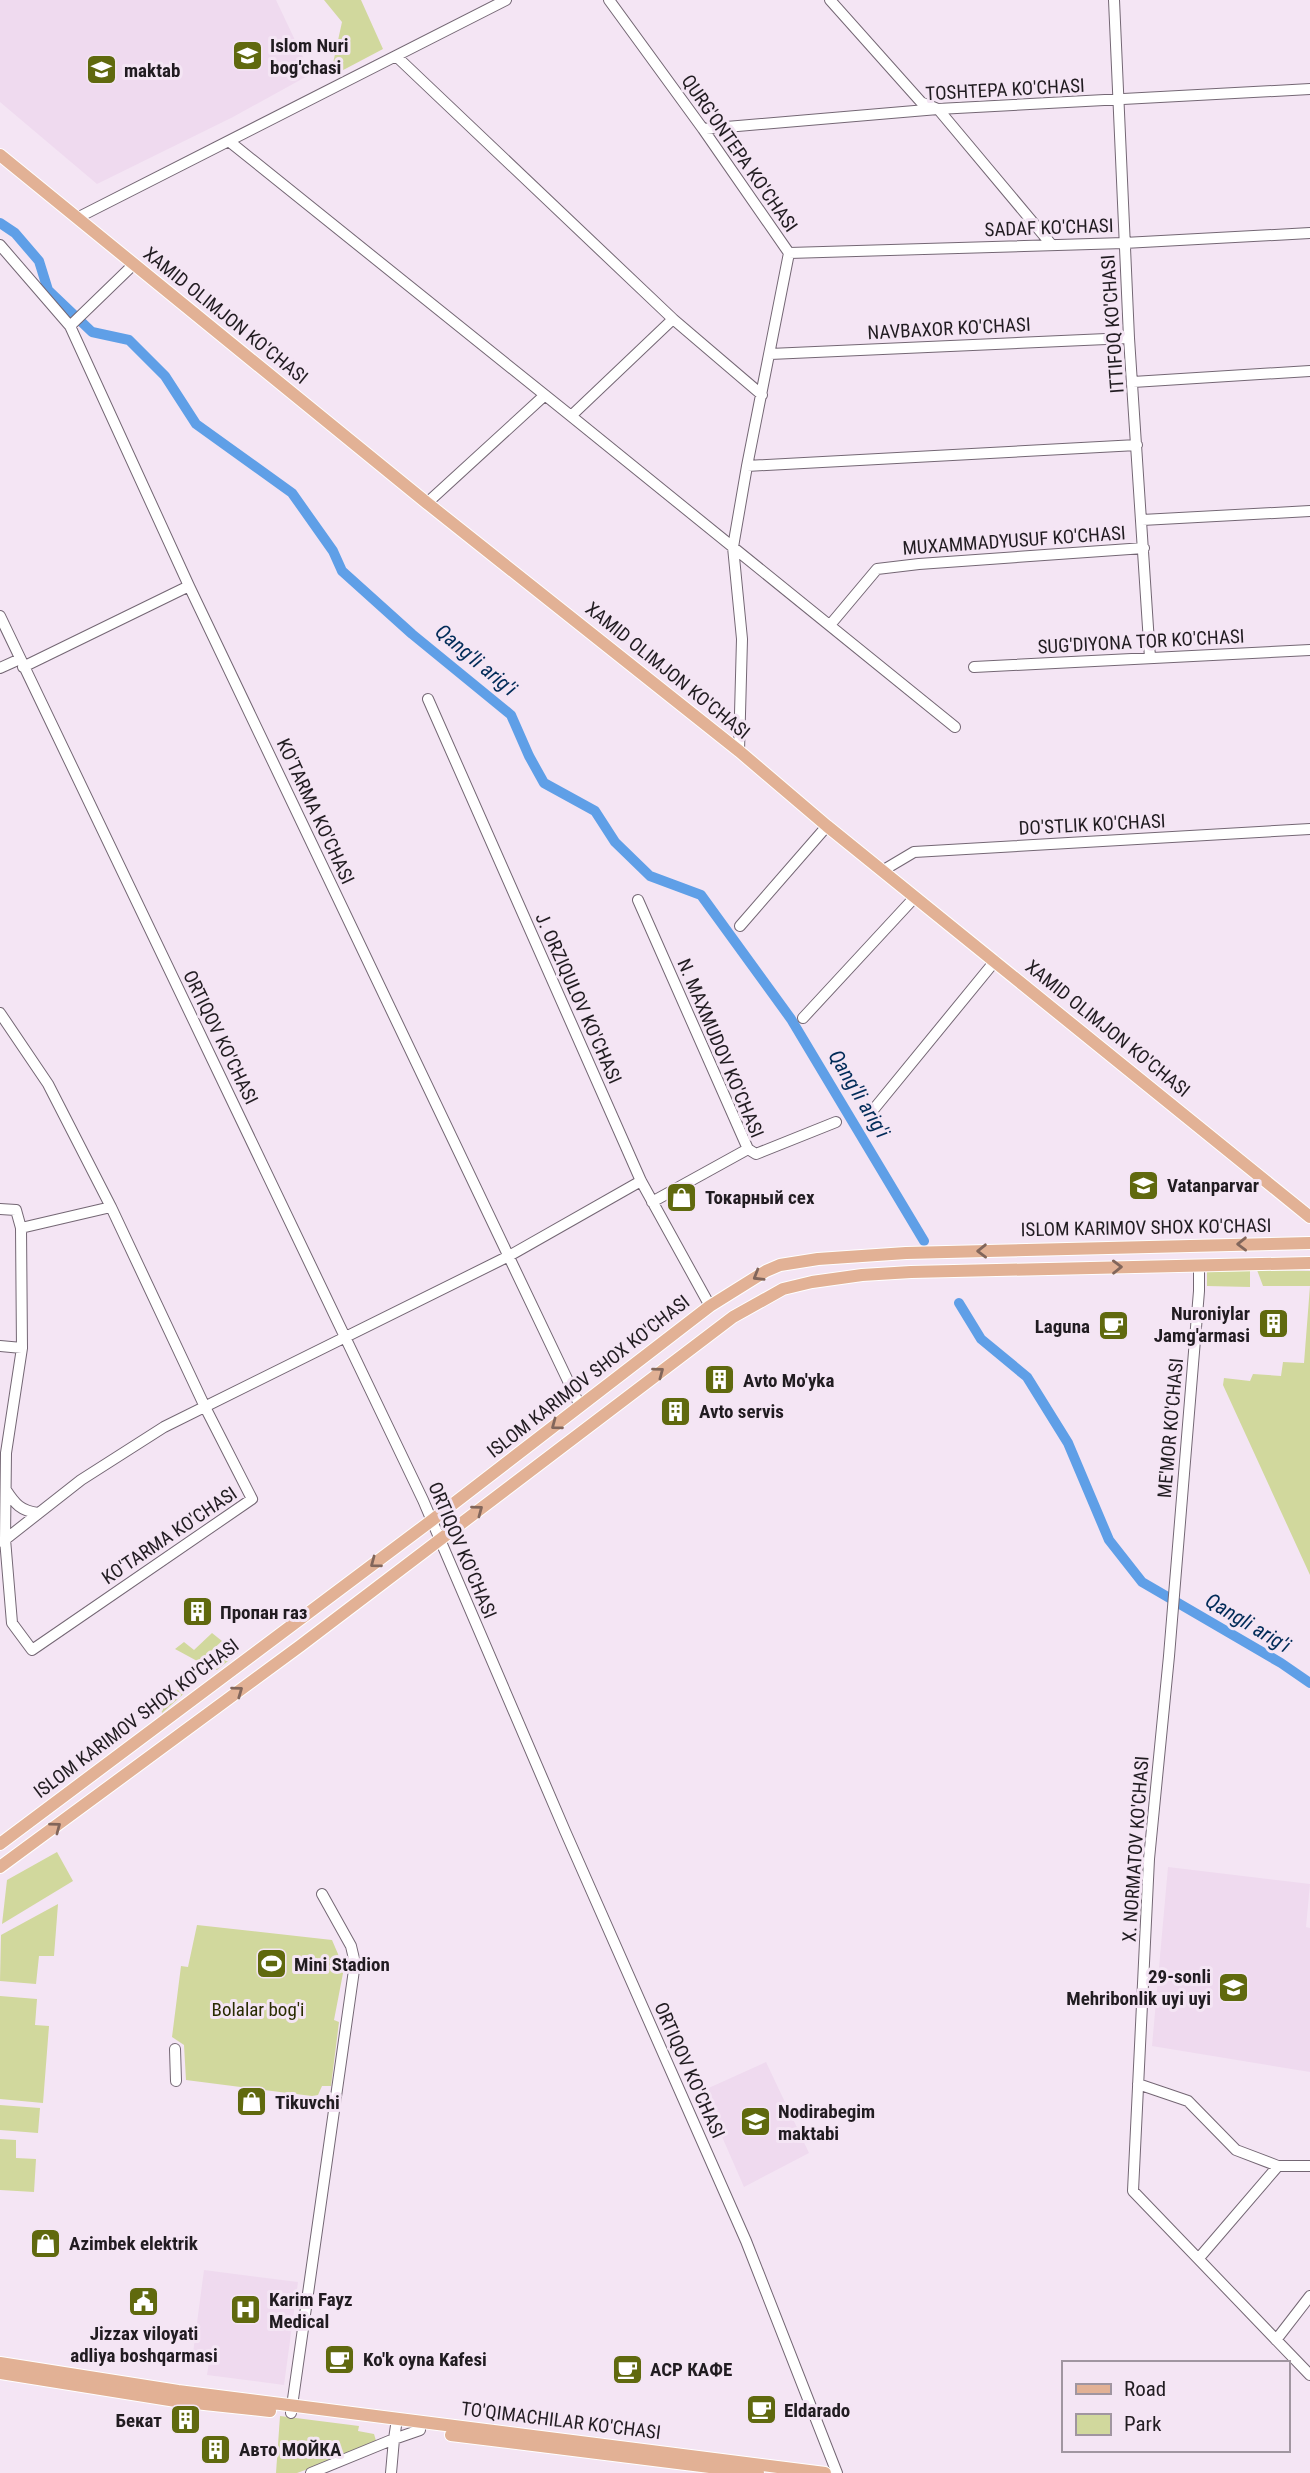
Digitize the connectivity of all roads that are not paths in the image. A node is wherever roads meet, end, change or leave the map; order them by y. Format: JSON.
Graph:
{"nodes":[{"id":1,"x":506,"y":0,"type":"edge"},
{"id":2,"x":609,"y":0,"type":"edge"},
{"id":3,"x":830,"y":0,"type":"edge"},
{"id":4,"x":1114,"y":0,"type":"edge"},
{"id":5,"x":396,"y":56,"type":"junction"},
{"id":6,"x":1310,"y":89,"type":"edge"},
{"id":7,"x":1119,"y":100,"type":"junction"},
{"id":8,"x":938,"y":109,"type":"junction"},
{"id":9,"x":703,"y":129,"type":"junction"},
{"id":10,"x":230,"y":142,"type":"junction"},
{"id":11,"x":0,"y":155,"type":"edge"},
{"id":12,"x":77,"y":218,"type":"junction"},
{"id":13,"x":1310,"y":233,"type":"edge"},
{"id":14,"x":1124,"y":243,"type":"junction"},
{"id":15,"x":1051,"y":244,"type":"junction"},
{"id":16,"x":0,"y":245,"type":"edge"},
{"id":17,"x":789,"y":253,"type":"junction"},
{"id":18,"x":133,"y":265,"type":"junction"},
{"id":19,"x":673,"y":319,"type":"junction"},
{"id":20,"x":75,"y":320,"type":"junction"},
{"id":21,"x":1129,"y":338,"type":"junction"},
{"id":22,"x":770,"y":354,"type":"junction"},
{"id":23,"x":1310,"y":371,"type":"edge"},
{"id":24,"x":1133,"y":382,"type":"junction"},
{"id":25,"x":545,"y":395,"type":"junction"},
{"id":26,"x":762,"y":396,"type":"junction"},
{"id":27,"x":571,"y":416,"type":"junction"},
{"id":28,"x":1137,"y":445,"type":"junction"},
{"id":29,"x":747,"y":466,"type":"junction"},
{"id":30,"x":427,"y":503,"type":"junction"},
{"id":31,"x":1310,"y":511,"type":"edge"},
{"id":32,"x":1142,"y":520,"type":"junction"},
{"id":33,"x":733,"y":547,"type":"junction"},
{"id":34,"x":1144,"y":548,"type":"junction"},
{"id":35,"x":189,"y":586,"type":"junction"},
{"id":36,"x":0,"y":616,"type":"edge"},
{"id":37,"x":830,"y":625,"type":"junction"},
{"id":38,"x":1310,"y":650,"type":"edge"},
{"id":39,"x":1150,"y":658,"type":"junction"},
{"id":40,"x":21,"y":663,"type":"junction"},
{"id":41,"x":974,"y":667,"type":"dead end"},
{"id":42,"x":0,"y":668,"type":"edge"},
{"id":43,"x":428,"y":699,"type":"dead end"},
{"id":44,"x":955,"y":727,"type":"dead end"},
{"id":45,"x":738,"y":751,"type":"junction"},
{"id":46,"x":827,"y":826,"type":"junction"},
{"id":47,"x":1310,"y":830,"type":"edge"},
{"id":48,"x":882,"y":871,"type":"junction"},
{"id":49,"x":915,"y":897,"type":"junction"},
{"id":50,"x":638,"y":900,"type":"dead end"},
{"id":51,"x":740,"y":926,"type":"dead end"},
{"id":52,"x":995,"y":961,"type":"junction"},
{"id":53,"x":0,"y":1013,"type":"edge"},
{"id":54,"x":803,"y":1018,"type":"dead end"},
{"id":55,"x":869,"y":1115,"type":"dead end"},
{"id":56,"x":836,"y":1122,"type":"dead end"},
{"id":57,"x":748,"y":1149,"type":"junction"},
{"id":58,"x":641,"y":1181,"type":"junction"},
{"id":59,"x":652,"y":1202,"type":"junction"},
{"id":60,"x":111,"y":1207,"type":"junction"},
{"id":61,"x":0,"y":1209,"type":"edge"},
{"id":62,"x":1310,"y":1217,"type":"edge"},
{"id":63,"x":20,"y":1228,"type":"junction"},
{"id":64,"x":1310,"y":1243,"type":"edge"},
{"id":65,"x":1051,"y":1249,"type":"junction"},
{"id":66,"x":509,"y":1256,"type":"junction"},
{"id":67,"x":1310,"y":1263,"type":"edge"},
{"id":68,"x":1199,"y":1265,"type":"junction"},
{"id":69,"x":1049,"y":1269,"type":"junction"},
{"id":70,"x":710,"y":1306,"type":"junction"},
{"id":71,"x":346,"y":1337,"type":"junction"},
{"id":72,"x":0,"y":1346,"type":"edge"},
{"id":73,"x":22,"y":1348,"type":"junction"},
{"id":74,"x":580,"y":1406,"type":"junction"},
{"id":75,"x":205,"y":1407,"type":"junction"},
{"id":76,"x":6,"y":1490,"type":"junction"},
{"id":77,"x":38,"y":1513,"type":"junction"},
{"id":78,"x":431,"y":1521,"type":"junction"},
{"id":79,"x":439,"y":1539,"type":"junction"},
{"id":80,"x":2,"y":1541,"type":"edge"},
{"id":81,"x":1174,"y":1594,"type":"joint"},
{"id":82,"x":0,"y":1844,"type":"edge"},
{"id":83,"x":13,"y":1858,"type":"junction"},
{"id":84,"x":0,"y":1867,"type":"edge"},
{"id":85,"x":0,"y":1877,"type":"edge"},
{"id":86,"x":322,"y":1894,"type":"dead end"},
{"id":87,"x":175,"y":2049,"type":"dead end"},
{"id":88,"x":176,"y":2081,"type":"dead end"},
{"id":89,"x":1138,"y":2084,"type":"junction"},
{"id":90,"x":1278,"y":2166,"type":"junction"},
{"id":91,"x":1310,"y":2166,"type":"edge"},
{"id":92,"x":1199,"y":2258,"type":"junction"},
{"id":93,"x":1310,"y":2296,"type":"edge"},
{"id":94,"x":1276,"y":2340,"type":"junction"},
{"id":95,"x":0,"y":2363,"type":"edge"},
{"id":96,"x":1308,"y":2370,"type":"edge"},
{"id":97,"x":0,"y":2372,"type":"edge"},
{"id":98,"x":292,"y":2409,"type":"junction"},
{"id":99,"x":396,"y":2428,"type":"junction"},
{"id":100,"x":311,"y":2473,"type":"edge"},
{"id":101,"x":391,"y":2473,"type":"edge"},
{"id":102,"x":758,"y":2473,"type":"edge"},
{"id":103,"x":825,"y":2473,"type":"edge"},
{"id":104,"x":836,"y":2473,"type":"edge"}],
"edges":[{"from":1,"to":5,"type":"street"},
{"from":2,"to":9,"type":"street","name":"QURG'ONTEPA KO'CHASI"},
{"from":3,"to":8,"type":"street"},
{"from":4,"to":7,"type":"street","name":"ITTIFOQ KO'CHASI"},
{"from":5,"to":10,"type":"street"},
{"from":5,"to":19,"type":"street"},
{"from":6,"to":7,"type":"street","name":"TOSHTEPA KO'CHASI"},
{"from":7,"to":8,"type":"street","name":"TOSHTEPA KO'CHASI"},
{"from":7,"to":14,"type":"street","name":"ITTIFOQ KO'CHASI"},
{"from":8,"to":9,"type":"street","name":"TOSHTEPA KO'CHASI"},
{"from":8,"to":15,"type":"street"},
{"from":9,"to":17,"type":"street","name":"QURG'ONTEPA KO'CHASI"},
{"from":10,"to":12,"type":"street"},
{"from":10,"to":25,"type":"street"},
{"from":11,"to":12,"type":"main road","name":"XAMID OLIMJON KO'CHASI"},
{"from":12,"to":18,"type":"main road","name":"XAMID OLIMJON KO'CHASI"},
{"from":13,"to":14,"type":"street","name":"SADAF KO'CHASI"},
{"from":14,"to":15,"type":"street","name":"SADAF KO'CHASI"},
{"from":14,"to":21,"type":"street","name":"ITTIFOQ KO'CHASI"},
{"from":15,"to":17,"type":"street","name":"SADAF KO'CHASI"},
{"from":16,"to":20,"type":"street","name":"KO'TARMA KO'CHASI"},
{"from":17,"to":22,"type":"street","name":"QURG'ONTEPA KO'CHASI"},
{"from":18,"to":20,"type":"street"},
{"from":18,"to":30,"type":"main road","name":"XAMID OLIMJON KO'CHASI"},
{"from":19,"to":26,"type":"street"},
{"from":19,"to":27,"type":"street"},
{"from":20,"to":35,"type":"street","name":"KO'TARMA KO'CHASI"},
{"from":21,"to":22,"type":"street","name":"NAVBAXOR KO'CHASI"},
{"from":21,"to":24,"type":"street","name":"ITTIFOQ KO'CHASI"},
{"from":22,"to":26,"type":"street","name":"QURG'ONTEPA KO'CHASI"},
{"from":23,"to":24,"type":"street"},
{"from":24,"to":28,"type":"street","name":"ITTIFOQ KO'CHASI"},
{"from":25,"to":27,"type":"street"},
{"from":25,"to":30,"type":"street"},
{"from":26,"to":29,"type":"street","name":"QURG'ONTEPA KO'CHASI"},
{"from":27,"to":33,"type":"street"},
{"from":28,"to":29,"type":"street"},
{"from":28,"to":32,"type":"street","name":"ITTIFOQ KO'CHASI"},
{"from":29,"to":33,"type":"street","name":"QURG'ONTEPA KO'CHASI"},
{"from":30,"to":45,"type":"main road","name":"XAMID OLIMJON KO'CHASI"},
{"from":31,"to":32,"type":"street"},
{"from":32,"to":34,"type":"street","name":"ITTIFOQ KO'CHASI"},
{"from":33,"to":37,"type":"street"},
{"from":33,"to":45,"type":"street","name":"QURG'ONTEPA KO'CHASI"},
{"from":34,"to":37,"type":"street","name":"MUXAMMADYUSUF KO'CHASI"},
{"from":34,"to":39,"type":"street","name":"ITTIFOQ KO'CHASI"},
{"from":35,"to":40,"type":"street"},
{"from":35,"to":66,"type":"street","name":"KO'TARMA KO'CHASI"},
{"from":36,"to":40,"type":"street","name":"ORTIQOV KO'CHASI"},
{"from":37,"to":44,"type":"street"},
{"from":38,"to":39,"type":"street","name":"SUG'DIYONA TOR KO'CHASI"},
{"from":39,"to":41,"type":"street","name":"SUG'DIYONA TOR KO'CHASI"},
{"from":40,"to":42,"type":"street"},
{"from":40,"to":71,"type":"street","name":"ORTIQOV KO'CHASI"},
{"from":43,"to":58,"type":"street","name":"J. ORZIQULOV KO'CHASI"},
{"from":45,"to":46,"type":"main road","name":"XAMID OLIMJON KO'CHASI"},
{"from":46,"to":48,"type":"main road","name":"XAMID OLIMJON KO'CHASI"},
{"from":46,"to":51,"type":"street"},
{"from":47,"to":48,"type":"street","name":"DO'STLIK KO'CHASI"},
{"from":48,"to":49,"type":"main road","name":"XAMID OLIMJON KO'CHASI"},
{"from":49,"to":52,"type":"main road","name":"XAMID OLIMJON KO'CHASI"},
{"from":49,"to":54,"type":"street"},
{"from":50,"to":57,"type":"street","name":"N. MAXMUDOV KO'CHASI"},
{"from":52,"to":55,"type":"street"},
{"from":52,"to":62,"type":"main road","name":"XAMID OLIMJON KO'CHASI"},
{"from":53,"to":60,"type":"street","name":"KO'TARMA KO'CHASI"},
{"from":56,"to":57,"type":"street"},
{"from":57,"to":59,"type":"street","name":"N. MAXMUDOV KO'CHASI"},
{"from":58,"to":59,"type":"street","name":"J. ORZIQULOV KO'CHASI"},
{"from":58,"to":66,"type":"street"},
{"from":59,"to":70,"type":"street","name":"J. ORZIQULOV KO'CHASI"},
{"from":60,"to":63,"type":"street"},
{"from":60,"to":75,"type":"street","name":"KO'TARMA KO'CHASI"},
{"from":61,"to":63,"type":"street"},
{"from":63,"to":73,"type":"street","name":"KO'TARMA KO'CHASI"},
{"from":64,"to":65,"type":"main road","name":"ISLOM KARIMOV SHOX KO'CHASI","one_way":true},
{"from":65,"to":69,"type":"main road"},
{"from":65,"to":70,"type":"main road","name":"ISLOM KARIMOV SHOX KO'CHASI","one_way":true},
{"from":66,"to":71,"type":"street"},
{"from":66,"to":74,"type":"street","name":"KO'TARMA KO'CHASI"},
{"from":67,"to":68,"type":"main road","name":"ISLOM KARIMOV SHOX KO'CHASI"},
{"from":69,"to":68,"type":"main road","name":"ISLOM KARIMOV SHOX KO'CHASI","one_way":true},
{"from":68,"to":81,"type":"street","name":"ME'MOR KO'CHASI"},
{"from":79,"to":69,"type":"main road","name":"ISLOM KARIMOV SHOX KO'CHASI","one_way":true},
{"from":70,"to":74,"type":"main road","name":"ISLOM KARIMOV SHOX KO'CHASI"},
{"from":71,"to":75,"type":"street"},
{"from":71,"to":78,"type":"street","name":"ORTIQOV KO'CHASI"},
{"from":72,"to":73,"type":"street"},
{"from":73,"to":76,"type":"street","name":"KO'TARMA KO'CHASI"},
{"from":74,"to":78,"type":"main road","name":"ISLOM KARIMOV SHOX KO'CHASI","one_way":true},
{"from":75,"to":77,"type":"street"},
{"from":75,"to":80,"type":"street","name":"KO'TARMA KO'CHASI"},
{"from":76,"to":77,"type":"street"},
{"from":76,"to":80,"type":"street","name":"KO'TARMA KO'CHASI"},
{"from":77,"to":80,"type":"street"},
{"from":78,"to":79,"type":"street","name":"ORTIQOV KO'CHASI"},
{"from":78,"to":82,"type":"main road","name":"ISLOM KARIMOV SHOX KO'CHASI","one_way":true},
{"from":83,"to":79,"type":"main road","name":"ISLOM KARIMOV SHOX KO'CHASI","one_way":true},
{"from":79,"to":104,"type":"street","name":"ORTIQOV KO'CHASI"},
{"from":81,"to":89,"type":"street","name":"X. NORMATOV KO'CHASI"},
{"from":83,"to":84,"type":"main road","name":"ISLOM KARIMOV SHOX KO'CHASI"},
{"from":83,"to":85,"type":"main road"},
{"from":86,"to":98,"type":"street"},
{"from":87,"to":88,"type":"street"},
{"from":89,"to":90,"type":"street"},
{"from":89,"to":92,"type":"street","name":"X. NORMATOV KO'CHASI"},
{"from":90,"to":91,"type":"street"},
{"from":90,"to":92,"type":"street"},
{"from":92,"to":94,"type":"street"},
{"from":93,"to":94,"type":"street"},
{"from":94,"to":96,"type":"street"},
{"from":95,"to":98,"type":"main road","name":"TO'QIMACHILAR KO'CHASI"},
{"from":97,"to":98,"type":"main road","name":"TO'QIMACHILAR KO'CHASI"},
{"from":98,"to":99,"type":"main road","name":"TO'QIMACHILAR KO'CHASI"},
{"from":99,"to":100,"type":"street"},
{"from":99,"to":101,"type":"street"},
{"from":99,"to":102,"type":"main road","name":"TO'QIMACHILAR KO'CHASI"},
{"from":99,"to":103,"type":"main road","name":"TO'QIMACHILAR KO'CHASI"}]}
